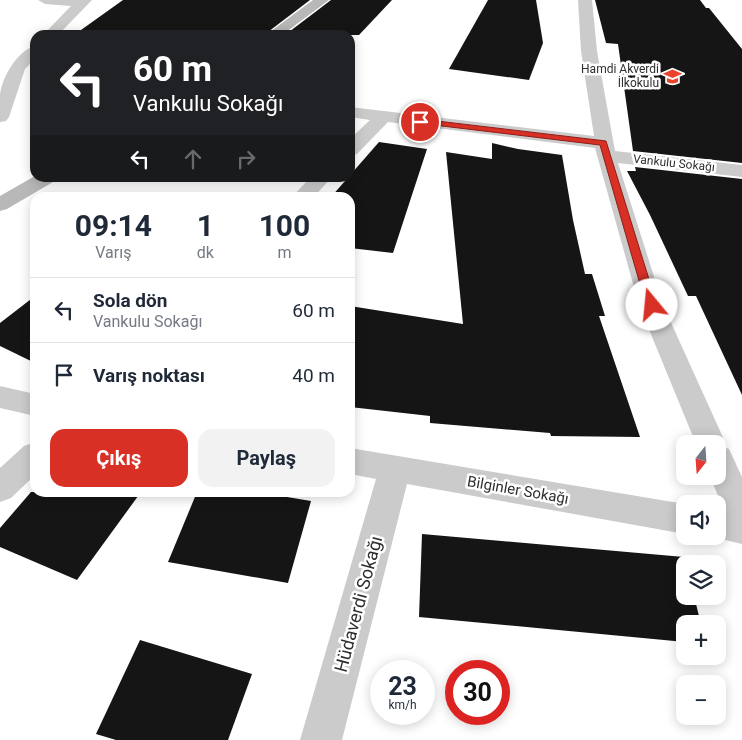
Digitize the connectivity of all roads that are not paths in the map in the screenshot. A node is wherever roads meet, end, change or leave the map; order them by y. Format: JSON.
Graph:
{"nodes":[{"id":1,"x":45,"y":0,"type":"edge"},
{"id":2,"x":322,"y":0,"type":"edge"},
{"id":3,"x":585,"y":0,"type":"edge"},
{"id":4,"x":84,"y":1,"type":"edge"},
{"id":5,"x":55,"y":30,"type":"edge"},
{"id":6,"x":281,"y":30,"type":"edge"},
{"id":7,"x":0,"y":65,"type":"edge"},
{"id":8,"x":27,"y":68,"type":"edge"},
{"id":9,"x":355,"y":113,"type":"edge"},
{"id":10,"x":383,"y":117,"type":"junction"},
{"id":11,"x":0,"y":118,"type":"edge"},
{"id":12,"x":355,"y":145,"type":"edge"},
{"id":13,"x":605,"y":150,"type":"junction"},
{"id":14,"x":742,"y":171,"type":"edge"},
{"id":15,"x":39,"y":182,"type":"edge"},
{"id":16,"x":317,"y":182,"type":"edge"},
{"id":17,"x":306,"y":192,"type":"edge"},
{"id":18,"x":0,"y":205,"type":"edge"},
{"id":19,"x":0,"y":397,"type":"edge"},
{"id":20,"x":30,"y":404,"type":"edge"},
{"id":21,"x":707,"y":435,"type":"edge"},
{"id":22,"x":30,"y":459,"type":"edge"},
{"id":23,"x":355,"y":461,"type":"edge"},
{"id":24,"x":395,"y":468,"type":"junction"},
{"id":25,"x":726,"y":477,"type":"edge"},
{"id":26,"x":0,"y":488,"type":"edge"},
{"id":27,"x":742,"y":515,"type":"edge"},
{"id":28,"x":676,"y":517,"type":"edge"},
{"id":29,"x":726,"y":526,"type":"edge"},
{"id":30,"x":742,"y":529,"type":"edge"},
{"id":31,"x":321,"y":740,"type":"edge"}],
"edges":[{"from":1,"to":4,"type":"street"},
{"from":2,"to":6,"type":"main road"},
{"from":3,"to":13,"type":"street"},
{"from":4,"to":5,"type":"street"},
{"from":7,"to":8,"type":"street"},
{"from":8,"to":11,"type":"street"},
{"from":9,"to":10,"type":"street","name":"Vankulu Sokağı"},
{"from":10,"to":12,"type":"street"},
{"from":10,"to":13,"type":"street","name":"Vankulu Sokağı"},
{"from":13,"to":14,"type":"street","name":"Vankulu Sokağı"},
{"from":13,"to":21,"type":"street"},
{"from":15,"to":18,"type":"main road"},
{"from":16,"to":17,"type":"street"},
{"from":19,"to":20,"type":"street"},
{"from":22,"to":26,"type":"street"},
{"from":23,"to":24,"type":"street","name":"Bilginler Sokağı"},
{"from":24,"to":28,"type":"street","name":"Bilginler Sokağı"},
{"from":24,"to":31,"type":"street","name":"Hüdaverdi Sokağı"},
{"from":25,"to":27,"type":"street"},
{"from":29,"to":30,"type":"street"}]}
